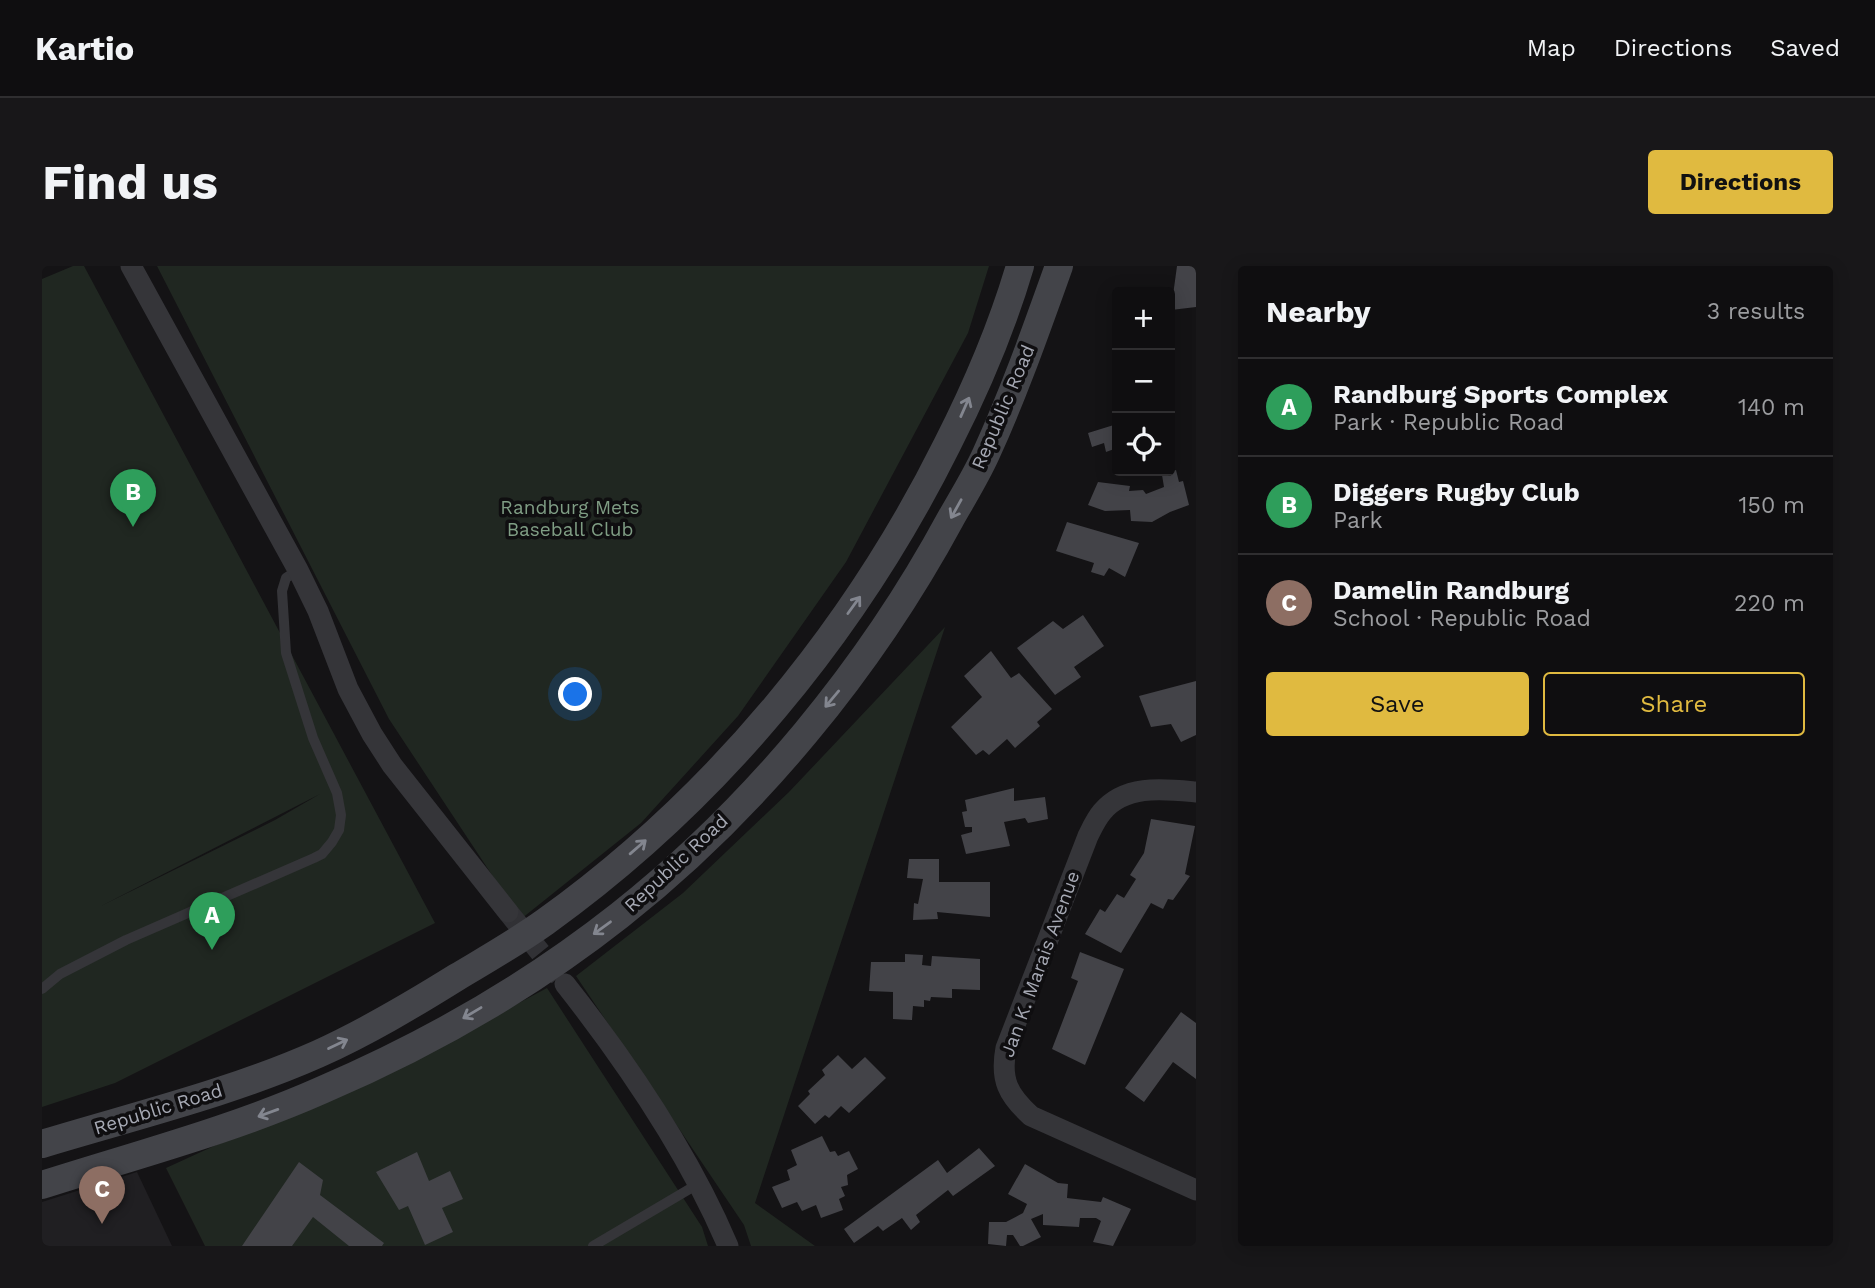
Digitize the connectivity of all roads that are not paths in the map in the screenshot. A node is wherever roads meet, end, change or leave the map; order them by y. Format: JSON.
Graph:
{"nodes":[{"id":1,"x":131,"y":266,"type":"edge"},
{"id":2,"x":1020,"y":266,"type":"edge"},
{"id":3,"x":1059,"y":266,"type":"edge"},
{"id":4,"x":298,"y":570,"type":"junction"},
{"id":5,"x":1196,"y":792,"type":"edge"},
{"id":6,"x":509,"y":912,"type":"tunnel mouth"},
{"id":7,"x":565,"y":984,"type":"tunnel mouth"},
{"id":8,"x":42,"y":989,"type":"edge"},
{"id":9,"x":42,"y":1144,"type":"edge"},
{"id":10,"x":698,"y":1184,"type":"junction"},
{"id":11,"x":42,"y":1185,"type":"edge"},
{"id":12,"x":1196,"y":1190,"type":"edge"},
{"id":13,"x":593,"y":1246,"type":"edge"},
{"id":14,"x":728,"y":1246,"type":"edge"}],
"edges":[{"from":1,"to":4,"type":"street"},
{"from":9,"to":2,"type":"main road","name":"Republic Road","one_way":true},
{"from":3,"to":11,"type":"main road","name":"Republic Road","one_way":true},
{"from":4,"to":6,"type":"street"},
{"from":4,"to":8,"type":"lane"},
{"from":5,"to":12,"type":"street","name":"Jan K. Marais Avenue"},
{"from":7,"to":10,"type":"street"},
{"from":10,"to":13,"type":"lane"},
{"from":10,"to":14,"type":"street"}]}
